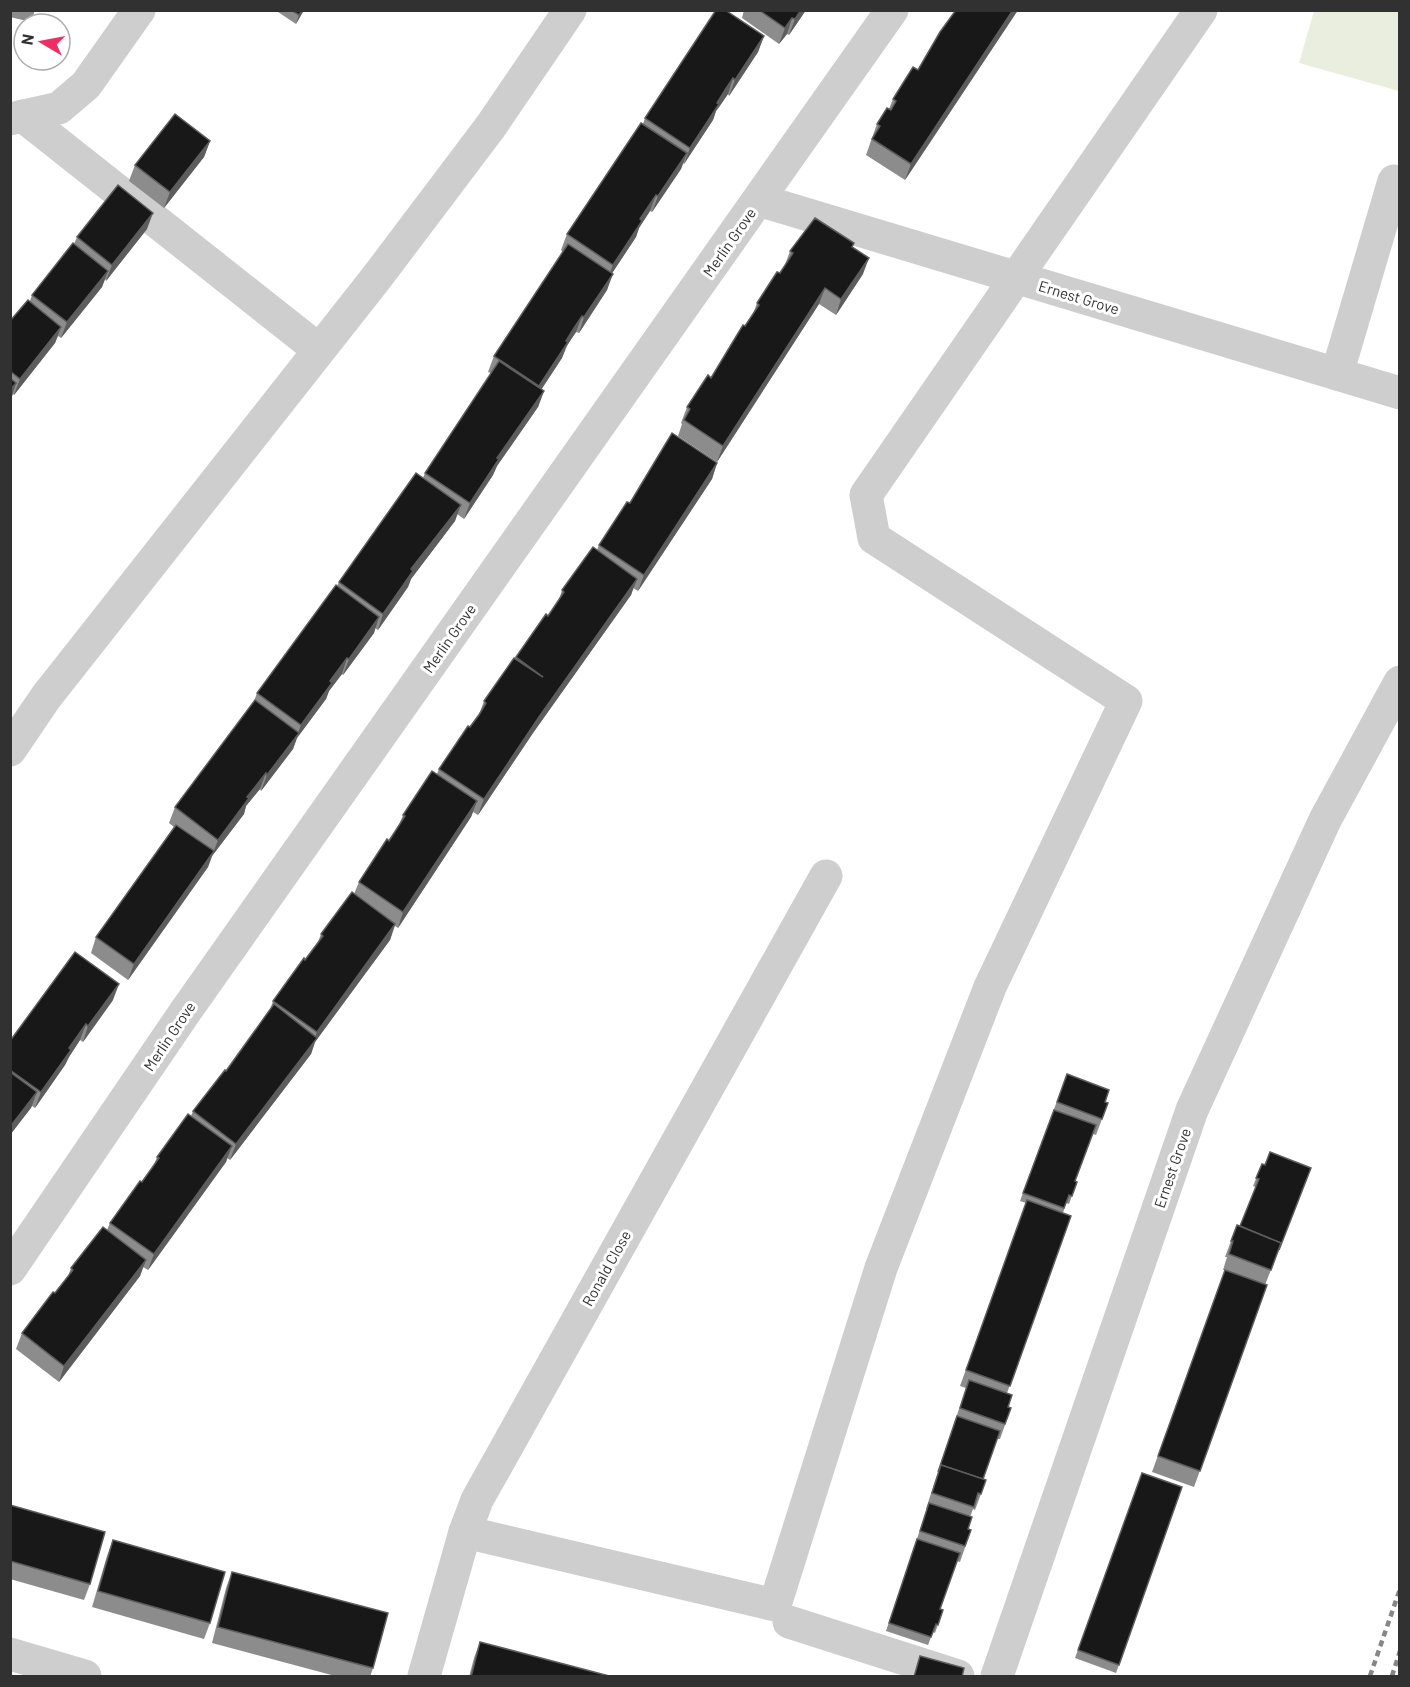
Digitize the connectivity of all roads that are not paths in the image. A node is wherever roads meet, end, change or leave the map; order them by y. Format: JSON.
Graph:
{"nodes":[{"id":1,"x":139,"y":10,"type":"edge"},
{"id":2,"x":570,"y":10,"type":"edge"},
{"id":3,"x":892,"y":10,"type":"edge"},
{"id":4,"x":1202,"y":10,"type":"edge"},
{"id":5,"x":17,"y":118,"type":"edge"},
{"id":6,"x":1394,"y":181,"type":"dead end"},
{"id":7,"x":759,"y":200,"type":"junction"},
{"id":8,"x":1014,"y":278,"type":"junction"},
{"id":9,"x":319,"y":350,"type":"junction"},
{"id":10,"x":1337,"y":374,"type":"junction"},
{"id":11,"x":1400,"y":393,"type":"edge"},
{"id":12,"x":1400,"y":682,"type":"edge"},
{"id":13,"x":10,"y":750,"type":"edge"},
{"id":14,"x":826,"y":876,"type":"dead end"},
{"id":15,"x":10,"y":1269,"type":"edge"},
{"id":16,"x":465,"y":1532,"type":"junction"},
{"id":17,"x":789,"y":1622,"type":"dead end"},
{"id":18,"x":10,"y":1654,"type":"edge"},
{"id":19,"x":85,"y":1677,"type":"edge"},
{"id":20,"x":424,"y":1677,"type":"edge"},
{"id":21,"x":958,"y":1677,"type":"edge"},
{"id":22,"x":997,"y":1677,"type":"edge"}],
"edges":[{"from":1,"to":5,"type":"street"},
{"from":2,"to":9,"type":"street"},
{"from":3,"to":7,"type":"street","name":"Merlin Grove"},
{"from":4,"to":8,"type":"street"},
{"from":5,"to":9,"type":"street"},
{"from":6,"to":10,"type":"street"},
{"from":7,"to":8,"type":"street","name":"Ernest Grove"},
{"from":7,"to":15,"type":"street","name":"Merlin Grove"},
{"from":8,"to":10,"type":"street","name":"Ernest Grove"},
{"from":8,"to":16,"type":"street"},
{"from":9,"to":13,"type":"street"},
{"from":10,"to":11,"type":"street","name":"Ernest Grove"},
{"from":12,"to":22,"type":"street","name":"Ernest Grove"},
{"from":14,"to":16,"type":"street","name":"Ronald Close"},
{"from":16,"to":20,"type":"street","name":"Ronald Close"},
{"from":17,"to":21,"type":"street"},
{"from":18,"to":19,"type":"street"}]}
